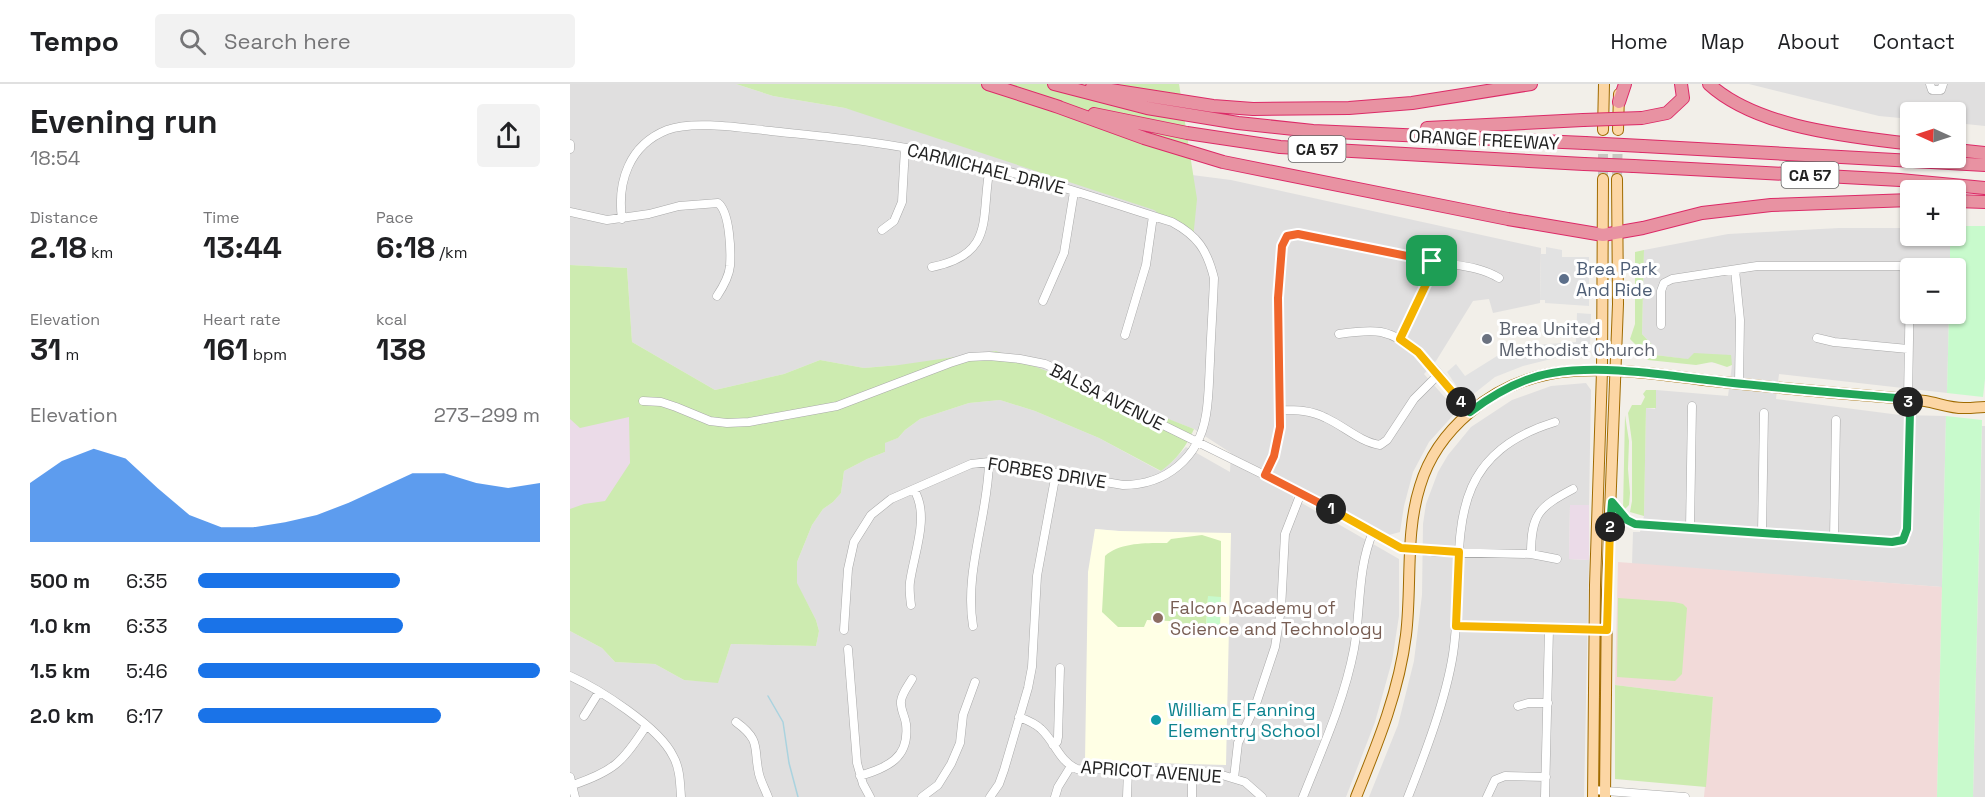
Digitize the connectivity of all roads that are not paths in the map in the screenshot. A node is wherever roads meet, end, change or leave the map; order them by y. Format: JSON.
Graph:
{"nodes":[{"id":1,"x":988,"y":84,"type":"edge"},
{"id":2,"x":1054,"y":84,"type":"edge"},
{"id":3,"x":1076,"y":84,"type":"edge"},
{"id":4,"x":1531,"y":84,"type":"edge"},
{"id":5,"x":1604,"y":84,"type":"edge"},
{"id":6,"x":1619,"y":84,"type":"edge"},
{"id":7,"x":1625,"y":84,"type":"edge"},
{"id":8,"x":1681,"y":84,"type":"edge"},
{"id":9,"x":1709,"y":84,"type":"edge"},
{"id":10,"x":1930,"y":84,"type":"edge"},
{"id":11,"x":1942,"y":84,"type":"edge"},
{"id":12,"x":1619,"y":102,"type":"junction"},
{"id":13,"x":1053,"y":105,"type":"junction"},
{"id":14,"x":1604,"y":130,"type":"tunnel mouth"},
{"id":15,"x":1618,"y":130,"type":"tunnel mouth"},
{"id":16,"x":1351,"y":131,"type":"junction"},
{"id":17,"x":1900,"y":143,"type":"edge"},
{"id":18,"x":570,"y":144,"type":"edge"},
{"id":19,"x":905,"y":148,"type":"junction"},
{"id":20,"x":570,"y":149,"type":"edge"},
{"id":21,"x":1966,"y":151,"type":"edge"},
{"id":22,"x":1985,"y":153,"type":"edge"},
{"id":23,"x":1985,"y":165,"type":"edge"},
{"id":24,"x":990,"y":167,"type":"junction"},
{"id":25,"x":1603,"y":179,"type":"tunnel mouth"},
{"id":26,"x":1617,"y":179,"type":"tunnel mouth"},
{"id":27,"x":1985,"y":188,"type":"edge"},
{"id":28,"x":1074,"y":192,"type":"junction"},
{"id":29,"x":1900,"y":200,"type":"edge"},
{"id":30,"x":570,"y":212,"type":"edge"},
{"id":31,"x":1153,"y":216,"type":"junction"},
{"id":32,"x":622,"y":219,"type":"junction"},
{"id":33,"x":882,"y":230,"type":"dead end"},
{"id":34,"x":1619,"y":233,"type":"junction"},
{"id":35,"x":1603,"y":235,"type":"junction"},
{"id":36,"x":1432,"y":261,"type":"junction"},
{"id":37,"x":932,"y":267,"type":"dead end"},
{"id":38,"x":1735,"y":270,"type":"junction"},
{"id":39,"x":1498,"y":278,"type":"dead end"},
{"id":40,"x":717,"y":296,"type":"dead end"},
{"id":41,"x":1043,"y":301,"type":"dead end"},
{"id":42,"x":1661,"y":325,"type":"dead end"},
{"id":43,"x":1339,"y":334,"type":"dead end"},
{"id":44,"x":1125,"y":335,"type":"dead end"},
{"id":45,"x":1817,"y":338,"type":"dead end"},
{"id":46,"x":1400,"y":339,"type":"junction"},
{"id":47,"x":1908,"y":349,"type":"junction"},
{"id":48,"x":1602,"y":371,"type":"junction"},
{"id":49,"x":1616,"y":372,"type":"junction"},
{"id":50,"x":1438,"y":375,"type":"junction"},
{"id":51,"x":1739,"y":383,"type":"junction"},
{"id":52,"x":1908,"y":399,"type":"junction"},
{"id":53,"x":643,"y":401,"type":"dead end"},
{"id":54,"x":1692,"y":406,"type":"dead end"},
{"id":55,"x":1985,"y":407,"type":"edge"},
{"id":56,"x":1280,"y":410,"type":"junction"},
{"id":57,"x":1470,"y":412,"type":"junction"},
{"id":58,"x":1764,"y":413,"type":"dead end"},
{"id":59,"x":1836,"y":420,"type":"dead end"},
{"id":60,"x":1555,"y":422,"type":"dead end"},
{"id":61,"x":1198,"y":443,"type":"junction"},
{"id":62,"x":989,"y":462,"type":"junction"},
{"id":63,"x":1056,"y":473,"type":"junction"},
{"id":64,"x":1265,"y":475,"type":"junction"},
{"id":65,"x":1573,"y":489,"type":"dead end"},
{"id":66,"x":914,"y":490,"type":"junction"},
{"id":67,"x":1301,"y":493,"type":"junction"},
{"id":68,"x":1612,"y":502,"type":"junction"},
{"id":69,"x":1690,"y":528,"type":"junction"},
{"id":70,"x":1373,"y":532,"type":"junction"},
{"id":71,"x":1762,"y":533,"type":"junction"},
{"id":72,"x":1834,"y":538,"type":"junction"},
{"id":73,"x":1411,"y":550,"type":"junction"},
{"id":74,"x":1459,"y":552,"type":"junction"},
{"id":75,"x":1531,"y":554,"type":"junction"},
{"id":76,"x":1557,"y":559,"type":"dead end"},
{"id":77,"x":910,"y":605,"type":"dead end"},
{"id":78,"x":974,"y":626,"type":"dead end"},
{"id":79,"x":1456,"y":626,"type":"junction"},
{"id":80,"x":1549,"y":629,"type":"junction"},
{"id":81,"x":843,"y":630,"type":"dead end"},
{"id":82,"x":1595,"y":630,"type":"junction"},
{"id":83,"x":1607,"y":630,"type":"junction"},
{"id":84,"x":848,"y":650,"type":"dead end"},
{"id":85,"x":1060,"y":668,"type":"dead end"},
{"id":86,"x":570,"y":676,"type":"edge"},
{"id":87,"x":912,"y":679,"type":"dead end"},
{"id":88,"x":975,"y":682,"type":"dead end"},
{"id":89,"x":599,"y":692,"type":"junction"},
{"id":90,"x":1548,"y":703,"type":"junction"},
{"id":91,"x":1518,"y":706,"type":"dead end"},
{"id":92,"x":584,"y":716,"type":"dead end"},
{"id":93,"x":1019,"y":717,"type":"junction"},
{"id":94,"x":736,"y":722,"type":"dead end"},
{"id":95,"x":646,"y":726,"type":"junction"},
{"id":96,"x":1053,"y":745,"type":"junction"},
{"id":97,"x":1071,"y":766,"type":"junction"},
{"id":98,"x":1128,"y":770,"type":"junction"},
{"id":99,"x":1192,"y":772,"type":"junction"},
{"id":100,"x":860,"y":776,"type":"junction"},
{"id":101,"x":1234,"y":777,"type":"junction"},
{"id":102,"x":1546,"y":777,"type":"junction"},
{"id":103,"x":571,"y":781,"type":"edge"},
{"id":104,"x":1593,"y":794,"type":"edge"},
{"id":105,"x":1605,"y":794,"type":"edge"},
{"id":106,"x":575,"y":797,"type":"edge"},
{"id":107,"x":681,"y":797,"type":"edge"},
{"id":108,"x":768,"y":797,"type":"edge"},
{"id":109,"x":870,"y":797,"type":"edge"},
{"id":110,"x":922,"y":797,"type":"edge"},
{"id":111,"x":990,"y":797,"type":"edge"},
{"id":112,"x":1055,"y":797,"type":"edge"},
{"id":113,"x":1127,"y":797,"type":"edge"},
{"id":114,"x":1192,"y":797,"type":"edge"},
{"id":115,"x":1262,"y":797,"type":"edge"},
{"id":116,"x":1303,"y":797,"type":"edge"},
{"id":117,"x":1356,"y":797,"type":"edge"},
{"id":118,"x":1408,"y":797,"type":"edge"},
{"id":119,"x":1487,"y":797,"type":"edge"},
{"id":120,"x":1545,"y":797,"type":"edge"},
{"id":121,"x":1685,"y":797,"type":"edge"}],
"edges":[{"from":1,"to":13,"type":"highway","name":"ORANGE FREEWAY","number":"CA 57"},
{"from":2,"to":16,"type":"highway","name":"ORANGE FREEWAY","number":"CA 57"},
{"from":3,"to":4,"type":"highway"},
{"from":5,"to":14,"type":"main road"},
{"from":6,"to":12,"type":"main road"},
{"from":7,"to":12,"type":"highway"},
{"from":8,"to":16,"type":"highway","bridge":true},
{"from":9,"to":17,"type":"highway"},
{"from":10,"to":11,"type":"street"},
{"from":12,"to":15,"type":"main road"},
{"from":13,"to":27,"type":"highway","name":"ORANGE FREEWAY","number":"CA 57","bridge":true},
{"from":13,"to":35,"type":"highway"},
{"from":16,"to":23,"type":"highway","name":"ORANGE FREEWAY","number":"CA 57","bridge":true},
{"from":18,"to":20,"type":"street"},
{"from":19,"to":24,"type":"street","name":"CARMICHAEL DRIVE"},
{"from":19,"to":32,"type":"street","name":"CARMICHAEL DRIVE"},
{"from":19,"to":33,"type":"street"},
{"from":21,"to":22,"type":"highway"},
{"from":24,"to":28,"type":"street","name":"CARMICHAEL DRIVE"},
{"from":24,"to":37,"type":"street"},
{"from":25,"to":35,"type":"main road"},
{"from":26,"to":34,"type":"main road"},
{"from":28,"to":31,"type":"street","name":"CARMICHAEL DRIVE"},
{"from":28,"to":41,"type":"street"},
{"from":29,"to":34,"type":"highway"},
{"from":30,"to":32,"type":"street"},
{"from":31,"to":44,"type":"street"},
{"from":31,"to":61,"type":"street","name":"CARMICHAEL DRIVE"},
{"from":32,"to":40,"type":"street"},
{"from":34,"to":35,"type":"highway"},
{"from":34,"to":49,"type":"main road"},
{"from":35,"to":48,"type":"main road"},
{"from":36,"to":39,"type":"street"},
{"from":36,"to":46,"type":"street"},
{"from":36,"to":56,"type":"street"},
{"from":38,"to":42,"type":"street"},
{"from":38,"to":47,"type":"street"},
{"from":38,"to":51,"type":"street"},
{"from":43,"to":46,"type":"street"},
{"from":45,"to":47,"type":"street"},
{"from":46,"to":50,"type":"street"},
{"from":47,"to":52,"type":"street"},
{"from":48,"to":49,"type":"main road"},
{"from":48,"to":57,"type":"main road"},
{"from":48,"to":82,"type":"main road"},
{"from":49,"to":51,"type":"main road"},
{"from":49,"to":68,"type":"main road"},
{"from":50,"to":56,"type":"street"},
{"from":50,"to":57,"type":"street"},
{"from":51,"to":52,"type":"main road"},
{"from":52,"to":55,"type":"main road"},
{"from":52,"to":72,"type":"street"},
{"from":53,"to":61,"type":"street","name":"BALSA AVENUE"},
{"from":54,"to":69,"type":"street"},
{"from":56,"to":64,"type":"street"},
{"from":57,"to":73,"type":"main road"},
{"from":58,"to":71,"type":"street"},
{"from":59,"to":72,"type":"street"},
{"from":60,"to":74,"type":"street"},
{"from":61,"to":63,"type":"street","name":"FORBES DRIVE"},
{"from":61,"to":64,"type":"street","name":"BALSA AVENUE"},
{"from":62,"to":63,"type":"street","name":"FORBES DRIVE"},
{"from":62,"to":66,"type":"street","name":"FORBES DRIVE"},
{"from":62,"to":78,"type":"street"},
{"from":63,"to":93,"type":"street"},
{"from":64,"to":67,"type":"street","name":"BALSA AVENUE"},
{"from":65,"to":75,"type":"street"},
{"from":66,"to":77,"type":"street"},
{"from":66,"to":81,"type":"street","name":"FORBES DRIVE"},
{"from":67,"to":70,"type":"street","name":"BALSA AVENUE"},
{"from":67,"to":101,"type":"street"},
{"from":68,"to":69,"type":"street"},
{"from":68,"to":83,"type":"main road"},
{"from":69,"to":71,"type":"street"},
{"from":70,"to":73,"type":"street","name":"BALSA AVENUE"},
{"from":70,"to":116,"type":"street"},
{"from":71,"to":72,"type":"street"},
{"from":73,"to":74,"type":"street","name":"BALSA AVENUE"},
{"from":73,"to":117,"type":"main road"},
{"from":74,"to":75,"type":"street","name":"BALSA AVENUE"},
{"from":74,"to":79,"type":"street"},
{"from":75,"to":76,"type":"street","name":"BALSA AVENUE"},
{"from":79,"to":80,"type":"street"},
{"from":79,"to":118,"type":"street"},
{"from":80,"to":82,"type":"street"},
{"from":80,"to":90,"type":"street"},
{"from":82,"to":83,"type":"street"},
{"from":82,"to":104,"type":"main road"},
{"from":83,"to":105,"type":"main road"},
{"from":84,"to":100,"type":"street"},
{"from":85,"to":96,"type":"street"},
{"from":86,"to":89,"type":"street"},
{"from":87,"to":100,"type":"street"},
{"from":88,"to":110,"type":"street"},
{"from":89,"to":92,"type":"street"},
{"from":89,"to":95,"type":"street"},
{"from":90,"to":91,"type":"street"},
{"from":90,"to":102,"type":"street"},
{"from":93,"to":96,"type":"street","name":"APRICOT AVENUE"},
{"from":93,"to":111,"type":"street"},
{"from":94,"to":108,"type":"street"},
{"from":95,"to":103,"type":"street"},
{"from":95,"to":107,"type":"street"},
{"from":96,"to":97,"type":"street","name":"APRICOT AVENUE"},
{"from":97,"to":98,"type":"street","name":"APRICOT AVENUE"},
{"from":97,"to":112,"type":"street"},
{"from":98,"to":99,"type":"street","name":"APRICOT AVENUE"},
{"from":98,"to":113,"type":"street"},
{"from":99,"to":101,"type":"street","name":"APRICOT AVENUE"},
{"from":99,"to":114,"type":"street"},
{"from":100,"to":109,"type":"street"},
{"from":101,"to":115,"type":"street","name":"APRICOT AVENUE"},
{"from":102,"to":119,"type":"street"},
{"from":102,"to":120,"type":"street"},
{"from":103,"to":106,"type":"street"},
{"from":104,"to":105,"type":"street"},
{"from":105,"to":121,"type":"street"}]}
